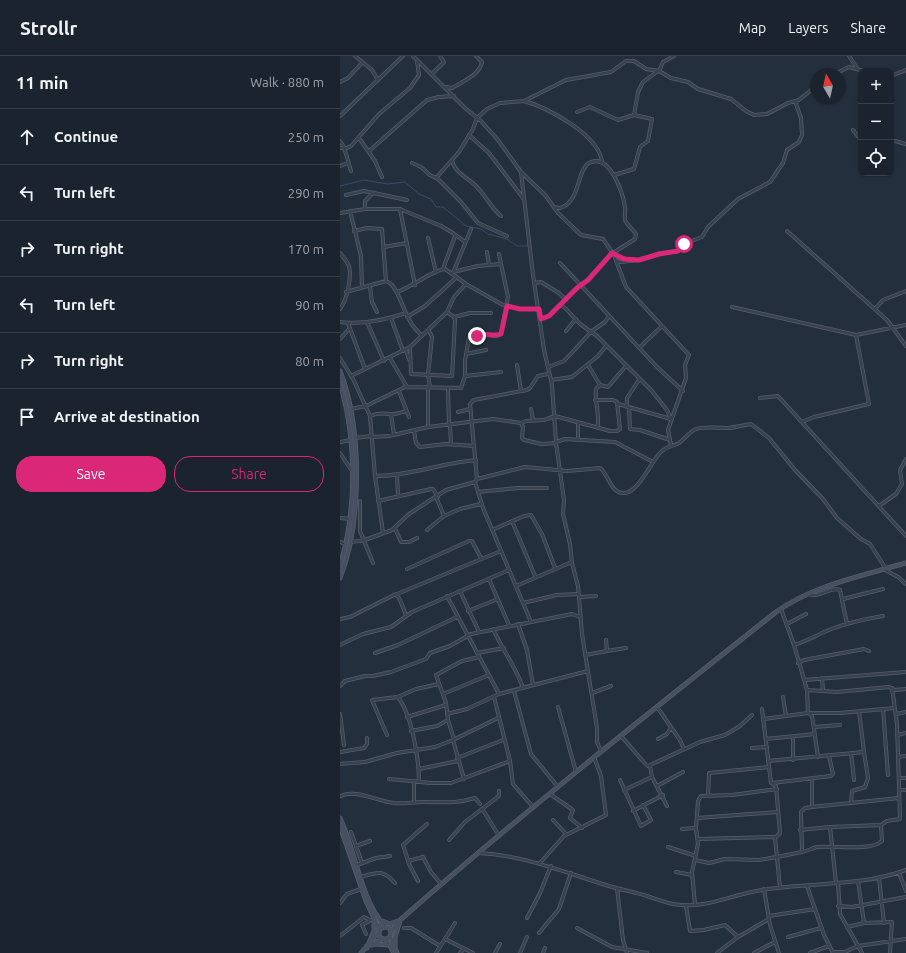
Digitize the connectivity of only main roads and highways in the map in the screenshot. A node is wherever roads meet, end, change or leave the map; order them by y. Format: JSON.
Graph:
{"nodes":[{"id":1,"x":340,"y":371,"type":"edge"},
{"id":2,"x":340,"y":382,"type":"edge"},
{"id":3,"x":353,"y":439,"type":"junction"},
{"id":4,"x":352,"y":519,"type":"junction"},
{"id":5,"x":906,"y":563,"type":"edge"},
{"id":6,"x":340,"y":566,"type":"edge"},
{"id":7,"x":340,"y":578,"type":"edge"},
{"id":8,"x":340,"y":818,"type":"edge"},
{"id":9,"x":340,"y":826,"type":"edge"},
{"id":10,"x":375,"y":917,"type":"junction"},
{"id":11,"x":399,"y":921,"type":"junction"},
{"id":12,"x":386,"y":926,"type":"junction"},
{"id":13,"x":379,"y":931,"type":"junction"},
{"id":14,"x":391,"y":934,"type":"junction"},
{"id":15,"x":384,"y":939,"type":"junction"},
{"id":16,"x":374,"y":944,"type":"junction"},
{"id":17,"x":389,"y":945,"type":"junction"},
{"id":18,"x":368,"y":947,"type":"junction"},
{"id":19,"x":395,"y":952,"type":"edge"},
{"id":20,"x":361,"y":953,"type":"edge"}],
"edges":[{"from":1,"to":3,"type":"main road"},
{"from":2,"to":3,"type":"main road"},
{"from":3,"to":4,"type":"main road"},
{"from":3,"to":4,"type":"main road"},
{"from":4,"to":6,"type":"main road"},
{"from":4,"to":7,"type":"main road"},
{"from":5,"to":11,"type":"main road"},
{"from":8,"to":10,"type":"main road"},
{"from":9,"to":10,"type":"main road"},
{"from":10,"to":11,"type":"main road"},
{"from":10,"to":12,"type":"main road"},
{"from":10,"to":13,"type":"main road"},
{"from":10,"to":18,"type":"main road"},
{"from":11,"to":12,"type":"main road"},
{"from":11,"to":14,"type":"main road"},
{"from":11,"to":19,"type":"main road"},
{"from":12,"to":13,"type":"main road"},
{"from":12,"to":14,"type":"main road"},
{"from":13,"to":15,"type":"main road"},
{"from":13,"to":18,"type":"main road"},
{"from":14,"to":15,"type":"main road"},
{"from":14,"to":19,"type":"main road"},
{"from":15,"to":16,"type":"main road"},
{"from":15,"to":17,"type":"main road"},
{"from":16,"to":17,"type":"main road"},
{"from":16,"to":18,"type":"main road"},
{"from":17,"to":19,"type":"main road"},
{"from":18,"to":20,"type":"main road"}]}
